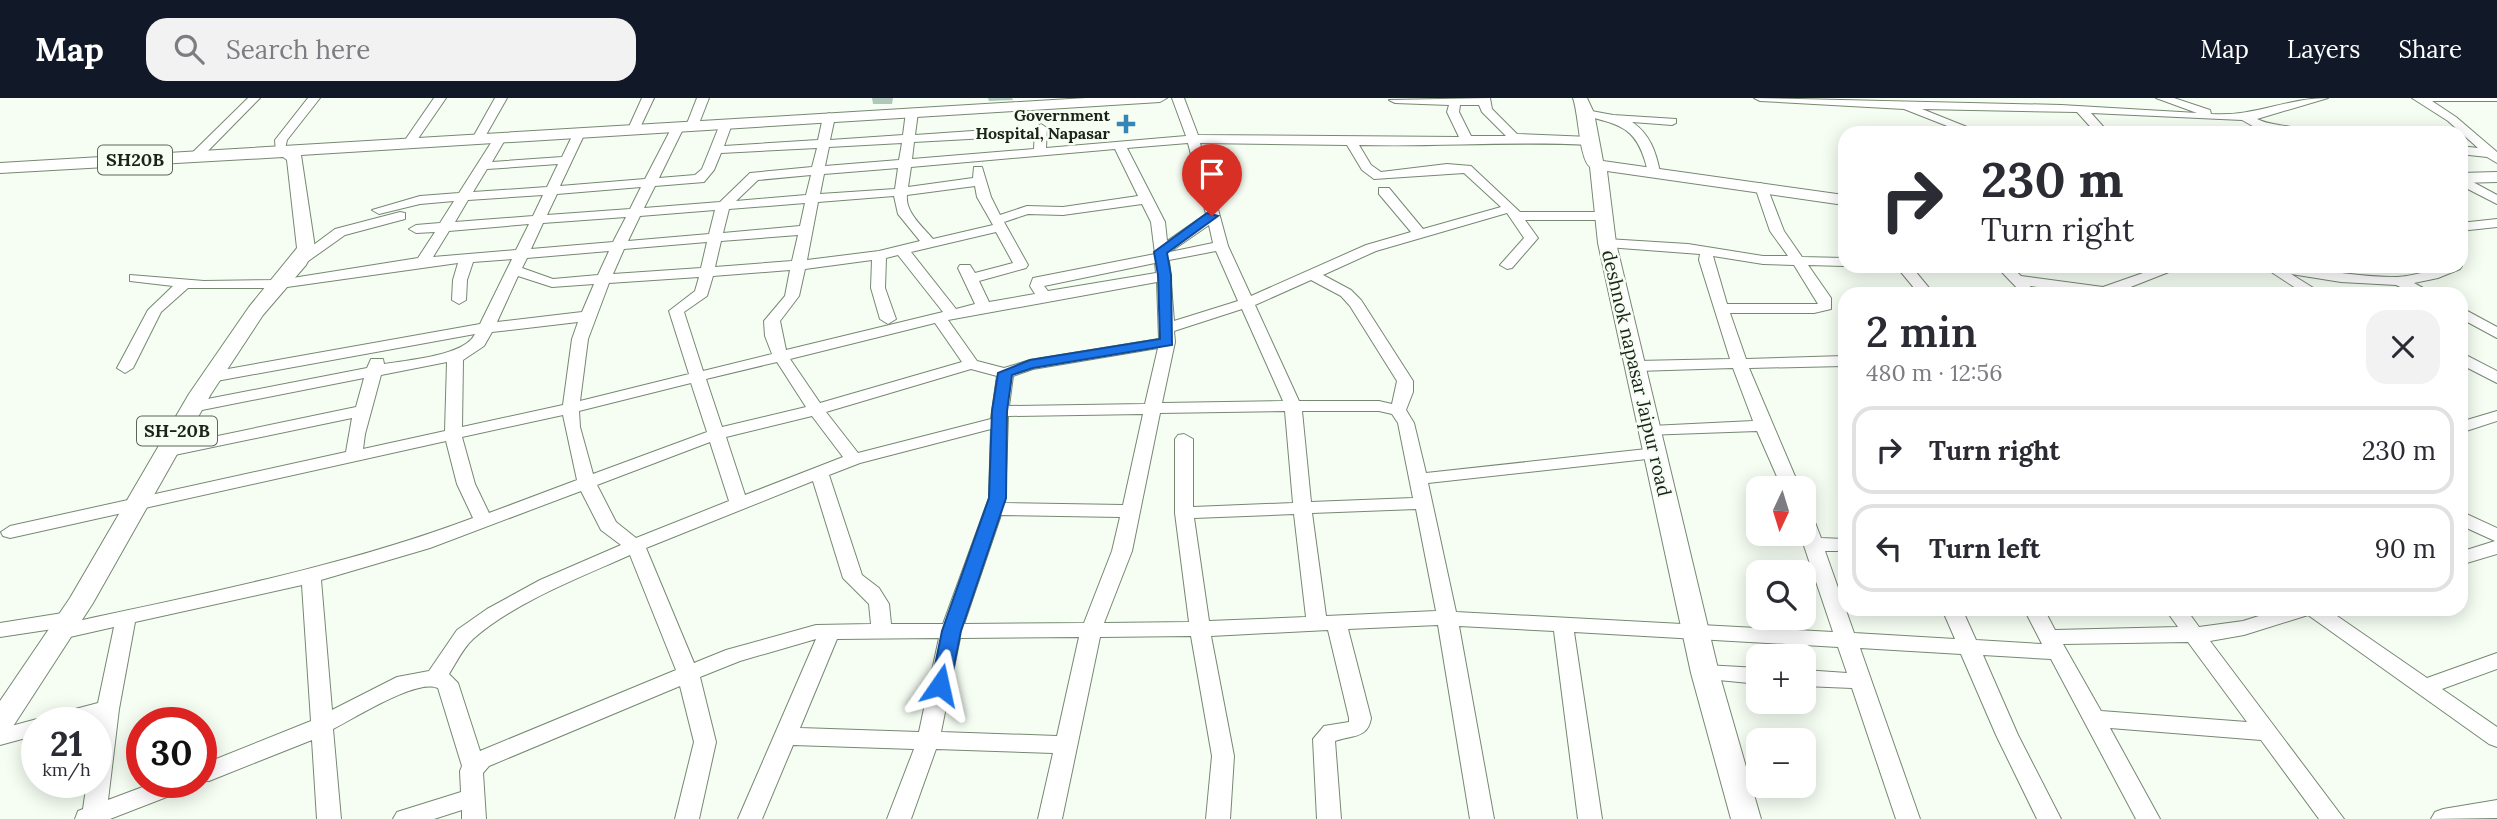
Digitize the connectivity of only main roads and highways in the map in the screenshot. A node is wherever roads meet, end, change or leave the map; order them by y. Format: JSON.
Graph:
{"nodes":[{"id":1,"x":1160,"y":98,"type":"edge"},
{"id":2,"x":1025,"y":102,"type":"edge"},
{"id":3,"x":1583,"y":105,"type":"edge"},
{"id":4,"x":275,"y":151,"type":"junction"},
{"id":5,"x":1598,"y":166,"type":"junction"},
{"id":6,"x":0,"y":168,"type":"edge"},
{"id":7,"x":2494,"y":178,"type":"edge"},
{"id":8,"x":2468,"y":179,"type":"edge"},
{"id":9,"x":1838,"y":199,"type":"edge"},
{"id":10,"x":9,"y":698,"type":"edge"},
{"id":11,"x":0,"y":723,"type":"edge"},
{"id":12,"x":1746,"y":819,"type":"edge"}],
"edges":[{"from":1,"to":2,"type":"main road"},
{"from":2,"to":4,"type":"main road"},
{"from":3,"to":5,"type":"main road","name":"deshnok napasar Jaipur road"},
{"from":4,"to":6,"type":"main road","number":"SH20B"},
{"from":4,"to":10,"type":"main road","number":"SH-20B"},
{"from":5,"to":9,"type":"main road"},
{"from":5,"to":12,"type":"main road","name":"deshnok napasar Jaipur road"},
{"from":7,"to":8,"type":"main road"},
{"from":10,"to":11,"type":"main road","number":"SH-20B"}]}
